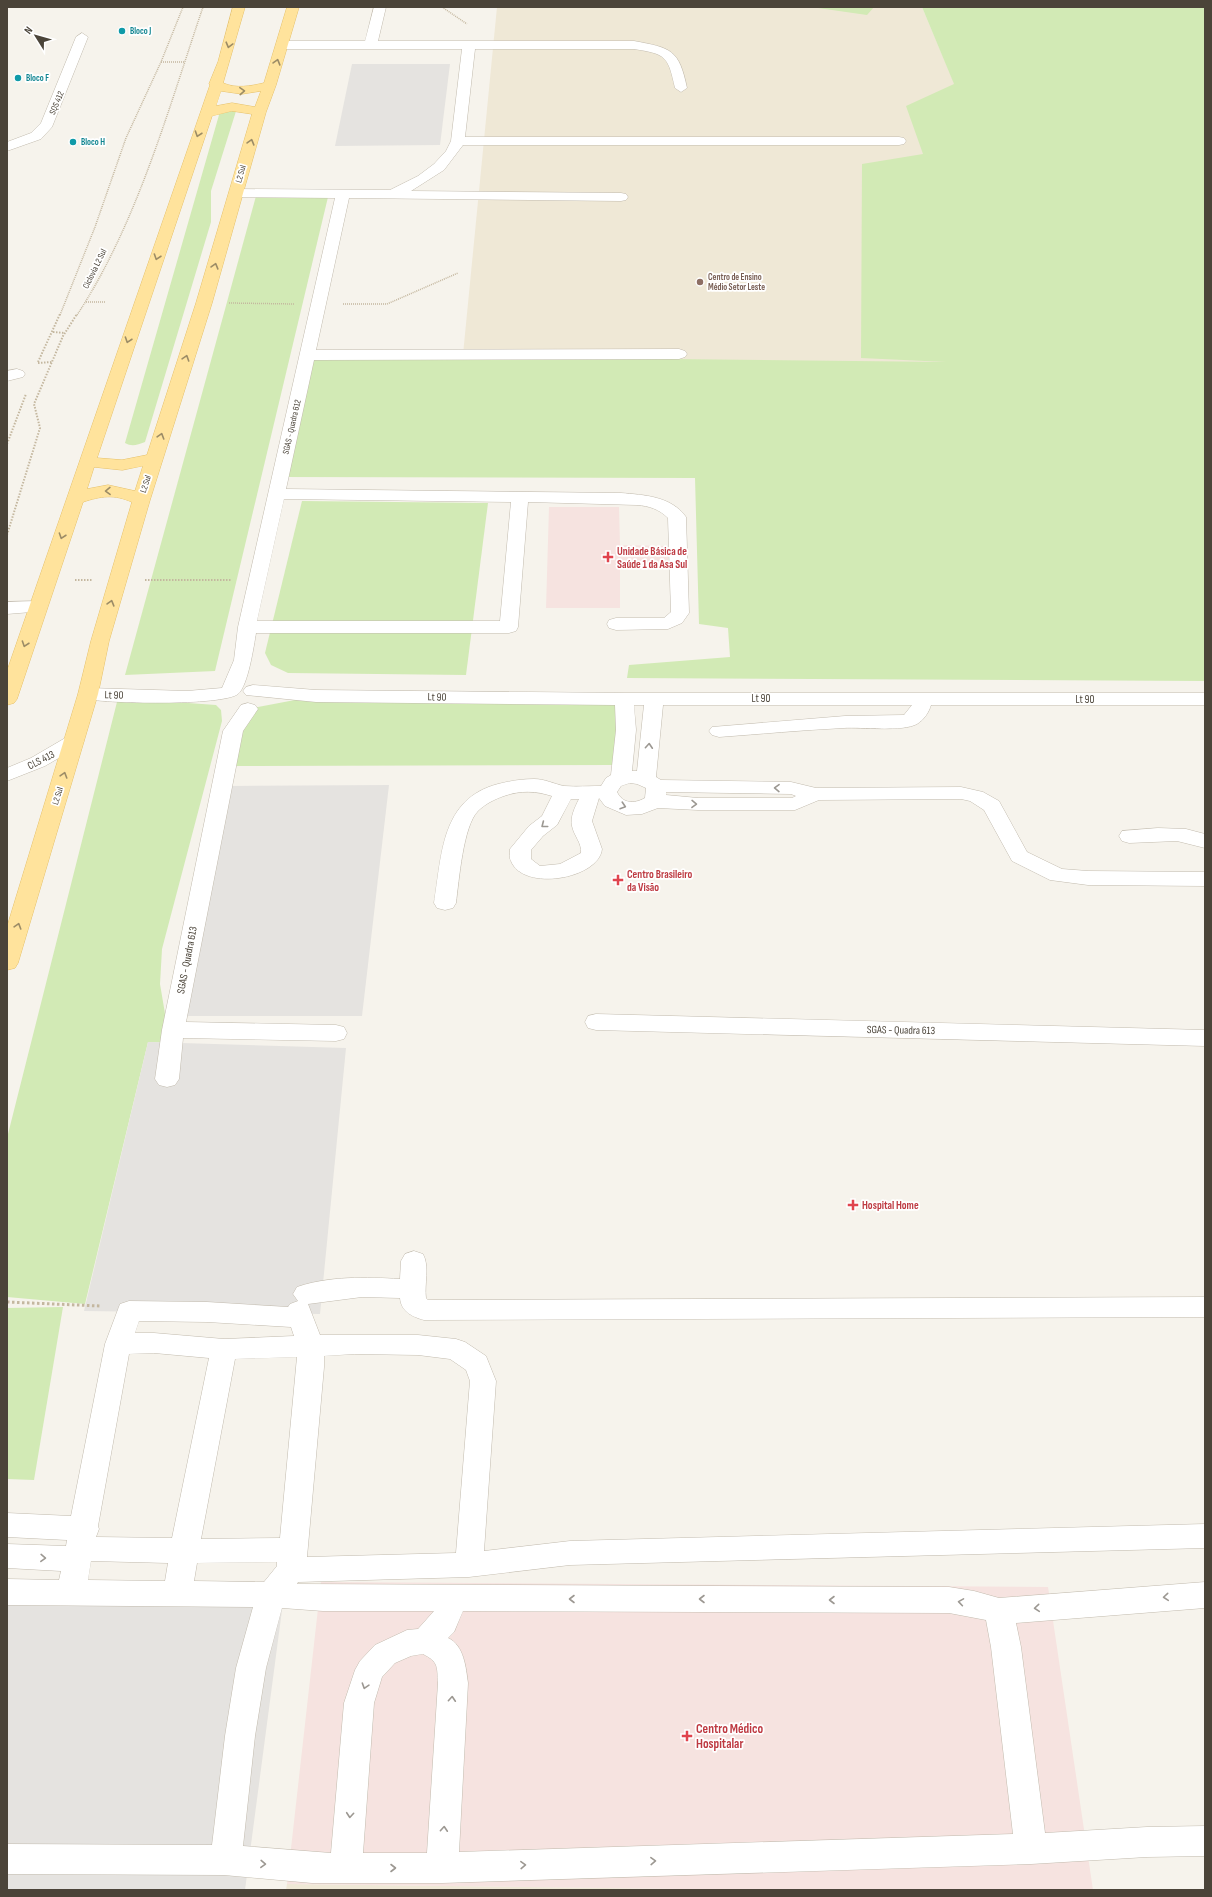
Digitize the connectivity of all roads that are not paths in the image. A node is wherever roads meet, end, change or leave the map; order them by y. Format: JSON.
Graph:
{"nodes":[{"id":1,"x":239,"y":7,"type":"edge"},
{"id":2,"x":293,"y":7,"type":"edge"},
{"id":3,"x":380,"y":7,"type":"edge"},
{"id":4,"x":82,"y":37,"type":"dead end"},
{"id":5,"x":371,"y":44,"type":"junction"},
{"id":6,"x":469,"y":44,"type":"junction"},
{"id":7,"x":282,"y":45,"type":"junction"},
{"id":8,"x":215,"y":84,"type":"junction"},
{"id":9,"x":270,"y":85,"type":"junction"},
{"id":10,"x":681,"y":88,"type":"dead end"},
{"id":11,"x":259,"y":112,"type":"junction"},
{"id":12,"x":205,"y":114,"type":"junction"},
{"id":13,"x":458,"y":140,"type":"junction"},
{"id":14,"x":899,"y":141,"type":"dead end"},
{"id":15,"x":7,"y":147,"type":"edge"},
{"id":16,"x":236,"y":193,"type":"junction"},
{"id":17,"x":343,"y":195,"type":"junction"},
{"id":18,"x":392,"y":196,"type":"junction"},
{"id":19,"x":621,"y":197,"type":"dead end"},
{"id":20,"x":679,"y":354,"type":"dead end"},
{"id":21,"x":308,"y":355,"type":"junction"},
{"id":22,"x":154,"y":458,"type":"junction"},
{"id":23,"x":89,"y":461,"type":"junction"},
{"id":24,"x":276,"y":494,"type":"junction"},
{"id":25,"x":520,"y":497,"type":"junction"},
{"id":26,"x":74,"y":499,"type":"junction"},
{"id":27,"x":141,"y":500,"type":"junction"},
{"id":28,"x":38,"y":607,"type":"junction"},
{"id":29,"x":7,"y":608,"type":"edge"},
{"id":30,"x":616,"y":624,"type":"dead end"},
{"id":31,"x":247,"y":627,"type":"junction"},
{"id":32,"x":88,"y":694,"type":"junction"},
{"id":33,"x":239,"y":698,"type":"junction"},
{"id":34,"x":624,"y":698,"type":"junction"},
{"id":35,"x":654,"y":698,"type":"junction"},
{"id":36,"x":7,"y":699,"type":"edge"},
{"id":37,"x":924,"y":699,"type":"junction"},
{"id":38,"x":1205,"y":699,"type":"edge"},
{"id":39,"x":719,"y":731,"type":"dead end"},
{"id":40,"x":74,"y":741,"type":"junction"},
{"id":41,"x":7,"y":775,"type":"edge"},
{"id":42,"x":606,"y":788,"type":"junction"},
{"id":43,"x":652,"y":789,"type":"junction"},
{"id":44,"x":564,"y":792,"type":"junction"},
{"id":45,"x":1129,"y":836,"type":"dead end"},
{"id":46,"x":1205,"y":842,"type":"edge"},
{"id":47,"x":1204,"y":878,"type":"edge"},
{"id":48,"x":445,"y":903,"type":"dead end"},
{"id":49,"x":7,"y":961,"type":"edge"},
{"id":50,"x":596,"y":1022,"type":"dead end"},
{"id":51,"x":173,"y":1030,"type":"junction"},
{"id":52,"x":336,"y":1033,"type":"dead end"},
{"id":53,"x":1205,"y":1038,"type":"edge"},
{"id":54,"x":167,"y":1079,"type":"dead end"},
{"id":55,"x":414,"y":1261,"type":"dead end"},
{"id":56,"x":412,"y":1289,"type":"junction"},
{"id":57,"x":298,"y":1307,"type":"junction"},
{"id":58,"x":1205,"y":1307,"type":"edge"},
{"id":59,"x":118,"y":1344,"type":"junction"},
{"id":60,"x":310,"y":1346,"type":"junction"},
{"id":61,"x":224,"y":1349,"type":"junction"},
{"id":62,"x":7,"y":1525,"type":"edge"},
{"id":63,"x":1205,"y":1536,"type":"edge"},
{"id":64,"x":81,"y":1545,"type":"junction"},
{"id":65,"x":184,"y":1551,"type":"junction"},
{"id":66,"x":7,"y":1556,"type":"edge"},
{"id":67,"x":292,"y":1560,"type":"junction"},
{"id":68,"x":469,"y":1565,"type":"junction"},
{"id":69,"x":7,"y":1592,"type":"edge"},
{"id":70,"x":71,"y":1593,"type":"junction"},
{"id":71,"x":178,"y":1594,"type":"junction"},
{"id":72,"x":271,"y":1595,"type":"junction"},
{"id":73,"x":1205,"y":1595,"type":"edge"},
{"id":74,"x":454,"y":1598,"type":"junction"},
{"id":75,"x":999,"y":1611,"type":"junction"},
{"id":76,"x":425,"y":1641,"type":"junction"},
{"id":77,"x":1205,"y":1841,"type":"edge"},
{"id":78,"x":1031,"y":1849,"type":"junction"},
{"id":79,"x":7,"y":1858,"type":"edge"},
{"id":80,"x":224,"y":1860,"type":"junction"},
{"id":81,"x":346,"y":1868,"type":"junction"},
{"id":82,"x":442,"y":1868,"type":"junction"}],
"edges":[{"from":1,"to":8,"type":"main road","one_way":true},
{"from":2,"to":7,"type":"main road","name":"L2 Sul"},
{"from":3,"to":5,"type":"street"},
{"from":4,"to":15,"type":"street","name":"SQS 412"},
{"from":5,"to":6,"type":"street"},
{"from":5,"to":7,"type":"street"},
{"from":6,"to":10,"type":"street"},
{"from":6,"to":13,"type":"street"},
{"from":9,"to":7,"type":"main road","name":"L2 Sul","one_way":true},
{"from":8,"to":9,"type":"main road","one_way":true},
{"from":8,"to":12,"type":"main road"},
{"from":9,"to":11,"type":"main road","name":"L2 Sul"},
{"from":11,"to":12,"type":"main road"},
{"from":16,"to":11,"type":"main road","name":"L2 Sul","one_way":true},
{"from":12,"to":23,"type":"main road","one_way":true},
{"from":13,"to":14,"type":"street"},
{"from":13,"to":18,"type":"street"},
{"from":16,"to":17,"type":"street"},
{"from":22,"to":16,"type":"main road","name":"L2 Sul","one_way":true},
{"from":17,"to":18,"type":"street"},
{"from":17,"to":21,"type":"street","name":"SGAS - Quadra 612"},
{"from":18,"to":19,"type":"street"},
{"from":20,"to":21,"type":"street"},
{"from":21,"to":24,"type":"street","name":"SGAS - Quadra 612"},
{"from":22,"to":23,"type":"main road"},
{"from":22,"to":27,"type":"main road","name":"L2 Sul"},
{"from":23,"to":26,"type":"main road"},
{"from":24,"to":25,"type":"street"},
{"from":24,"to":31,"type":"street","name":"SGAS - Quadra 612"},
{"from":25,"to":30,"type":"street"},
{"from":25,"to":31,"type":"street"},
{"from":27,"to":26,"type":"main road","one_way":true},
{"from":26,"to":28,"type":"main road","one_way":true},
{"from":32,"to":27,"type":"main road","name":"L2 Sul","one_way":true},
{"from":28,"to":29,"type":"street"},
{"from":28,"to":36,"type":"main road","one_way":true},
{"from":31,"to":33,"type":"street","name":"SGAS - Quadra 612"},
{"from":32,"to":33,"type":"street","name":"Lt 90"},
{"from":32,"to":40,"type":"main road","name":"L2 Sul"},
{"from":33,"to":34,"type":"street","name":"Lt 90"},
{"from":33,"to":51,"type":"street","name":"SGAS - Quadra 613"},
{"from":34,"to":35,"type":"street","name":"Lt 90"},
{"from":34,"to":42,"type":"street"},
{"from":35,"to":37,"type":"street","name":"Lt 90"},
{"from":43,"to":35,"type":"street","one_way":true},
{"from":37,"to":38,"type":"street","name":"Lt 90"},
{"from":37,"to":39,"type":"street"},
{"from":40,"to":41,"type":"street","name":"CLS 413"},
{"from":49,"to":40,"type":"main road","name":"L2 Sul","one_way":true},
{"from":42,"to":43,"type":"street"},
{"from":42,"to":43,"type":"street","one_way":true},
{"from":42,"to":44,"type":"street"},
{"from":44,"to":42,"type":"street","one_way":true},
{"from":43,"to":47,"type":"street"},
{"from":44,"to":48,"type":"street"},
{"from":45,"to":46,"type":"street"},
{"from":50,"to":53,"type":"street","name":"SGAS - Quadra 613"},
{"from":51,"to":52,"type":"street"},
{"from":51,"to":54,"type":"street","name":"SGAS - Quadra 613"},
{"from":55,"to":56,"type":"street"},
{"from":56,"to":57,"type":"street"},
{"from":56,"to":58,"type":"street"},
{"from":57,"to":59,"type":"street"},
{"from":57,"to":60,"type":"street"},
{"from":59,"to":61,"type":"street"},
{"from":59,"to":64,"type":"street"},
{"from":60,"to":61,"type":"street"},
{"from":60,"to":67,"type":"street"},
{"from":60,"to":68,"type":"street"},
{"from":61,"to":65,"type":"street"},
{"from":62,"to":64,"type":"street"},
{"from":63,"to":68,"type":"street"},
{"from":64,"to":65,"type":"street"},
{"from":66,"to":64,"type":"street","one_way":true},
{"from":64,"to":70,"type":"street"},
{"from":65,"to":67,"type":"street"},
{"from":65,"to":71,"type":"street"},
{"from":67,"to":68,"type":"street"},
{"from":67,"to":72,"type":"street"},
{"from":69,"to":70,"type":"street"},
{"from":70,"to":71,"type":"street"},
{"from":71,"to":72,"type":"street"},
{"from":72,"to":74,"type":"street"},
{"from":72,"to":80,"type":"street"},
{"from":73,"to":75,"type":"street","one_way":true},
{"from":75,"to":74,"type":"street","one_way":true},
{"from":74,"to":76,"type":"street"},
{"from":75,"to":78,"type":"street"},
{"from":76,"to":81,"type":"street","one_way":true},
{"from":82,"to":76,"type":"street","one_way":true},
{"from":77,"to":78,"type":"street"},
{"from":82,"to":78,"type":"street","one_way":true},
{"from":79,"to":80,"type":"street"},
{"from":80,"to":81,"type":"street","one_way":true},
{"from":81,"to":82,"type":"street","one_way":true}]}
